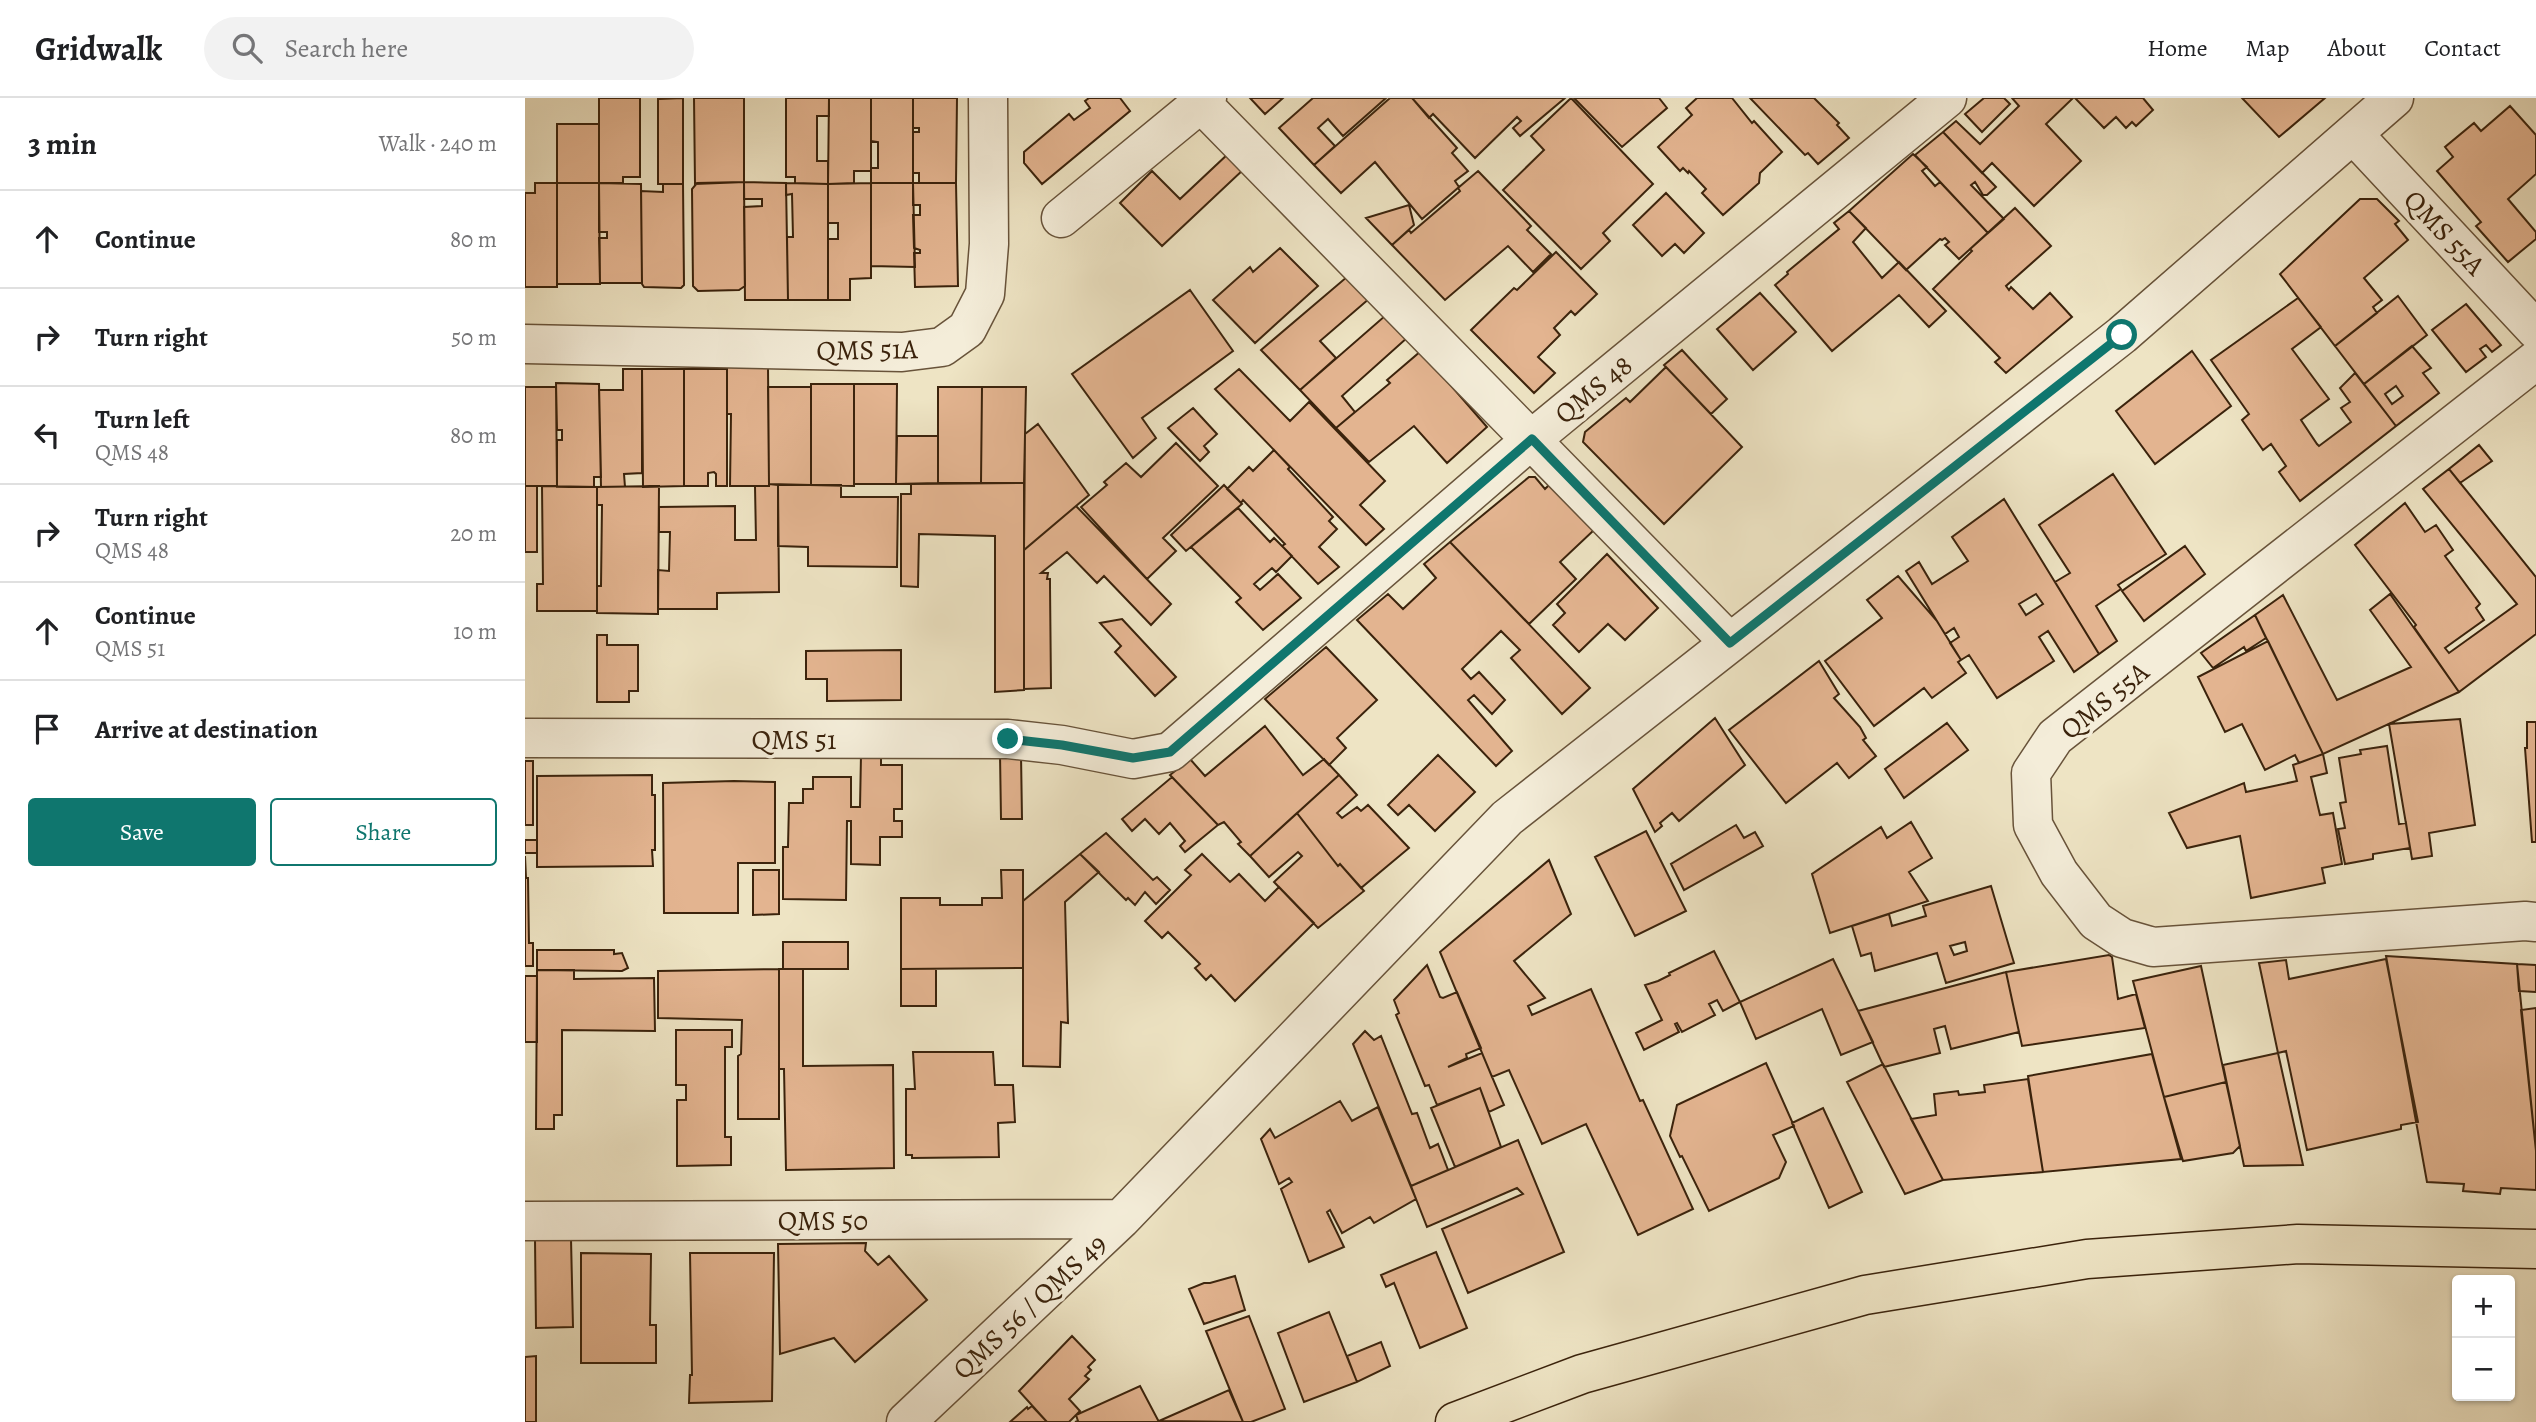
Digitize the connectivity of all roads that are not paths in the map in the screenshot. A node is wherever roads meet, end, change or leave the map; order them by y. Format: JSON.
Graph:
{"nodes":[{"id":1,"x":988,"y":98,"type":"edge"},
{"id":2,"x":1947,"y":98,"type":"edge"},
{"id":3,"x":2394,"y":98,"type":"edge"},
{"id":4,"x":1204,"y":100,"type":"edge"},
{"id":5,"x":2354,"y":135,"type":"junction"},
{"id":6,"x":1061,"y":218,"type":"dead end"},
{"id":7,"x":2536,"y":330,"type":"edge"},
{"id":8,"x":525,"y":344,"type":"edge"},
{"id":9,"x":2536,"y":360,"type":"edge"},
{"id":10,"x":1532,"y":439,"type":"junction"},
{"id":11,"x":1730,"y":643,"type":"junction"},
{"id":12,"x":525,"y":738,"type":"edge"},
{"id":13,"x":1062,"y":745,"type":"joint"},
{"id":14,"x":2536,"y":922,"type":"edge"},
{"id":15,"x":1121,"y":1219,"type":"junction"},
{"id":16,"x":525,"y":1222,"type":"edge"},
{"id":17,"x":2530,"y":1250,"type":"edge"},
{"id":18,"x":906,"y":1422,"type":"edge"},
{"id":19,"x":1455,"y":1422,"type":"edge"}],
"edges":[{"from":1,"to":8,"type":"street","name":"QMS 51A"},
{"from":2,"to":10,"type":"street","name":"QMS 48"},
{"from":3,"to":5,"type":"street","name":"QMS 56 / QMS 49"},
{"from":4,"to":6,"type":"street"},
{"from":4,"to":10,"type":"street"},
{"from":5,"to":7,"type":"street","name":"QMS 55A"},
{"from":5,"to":11,"type":"street","name":"QMS 56 / QMS 49"},
{"from":9,"to":14,"type":"street","name":"QMS 55A"},
{"from":10,"to":11,"type":"street"},
{"from":10,"to":13,"type":"street","name":"QMS 48"},
{"from":11,"to":15,"type":"street","name":"QMS 56 / QMS 49"},
{"from":12,"to":13,"type":"street","name":"QMS 51"},
{"from":15,"to":16,"type":"street","name":"QMS 50"},
{"from":15,"to":18,"type":"street","name":"QMS 56 / QMS 49"},
{"from":17,"to":19,"type":"main road"}]}
